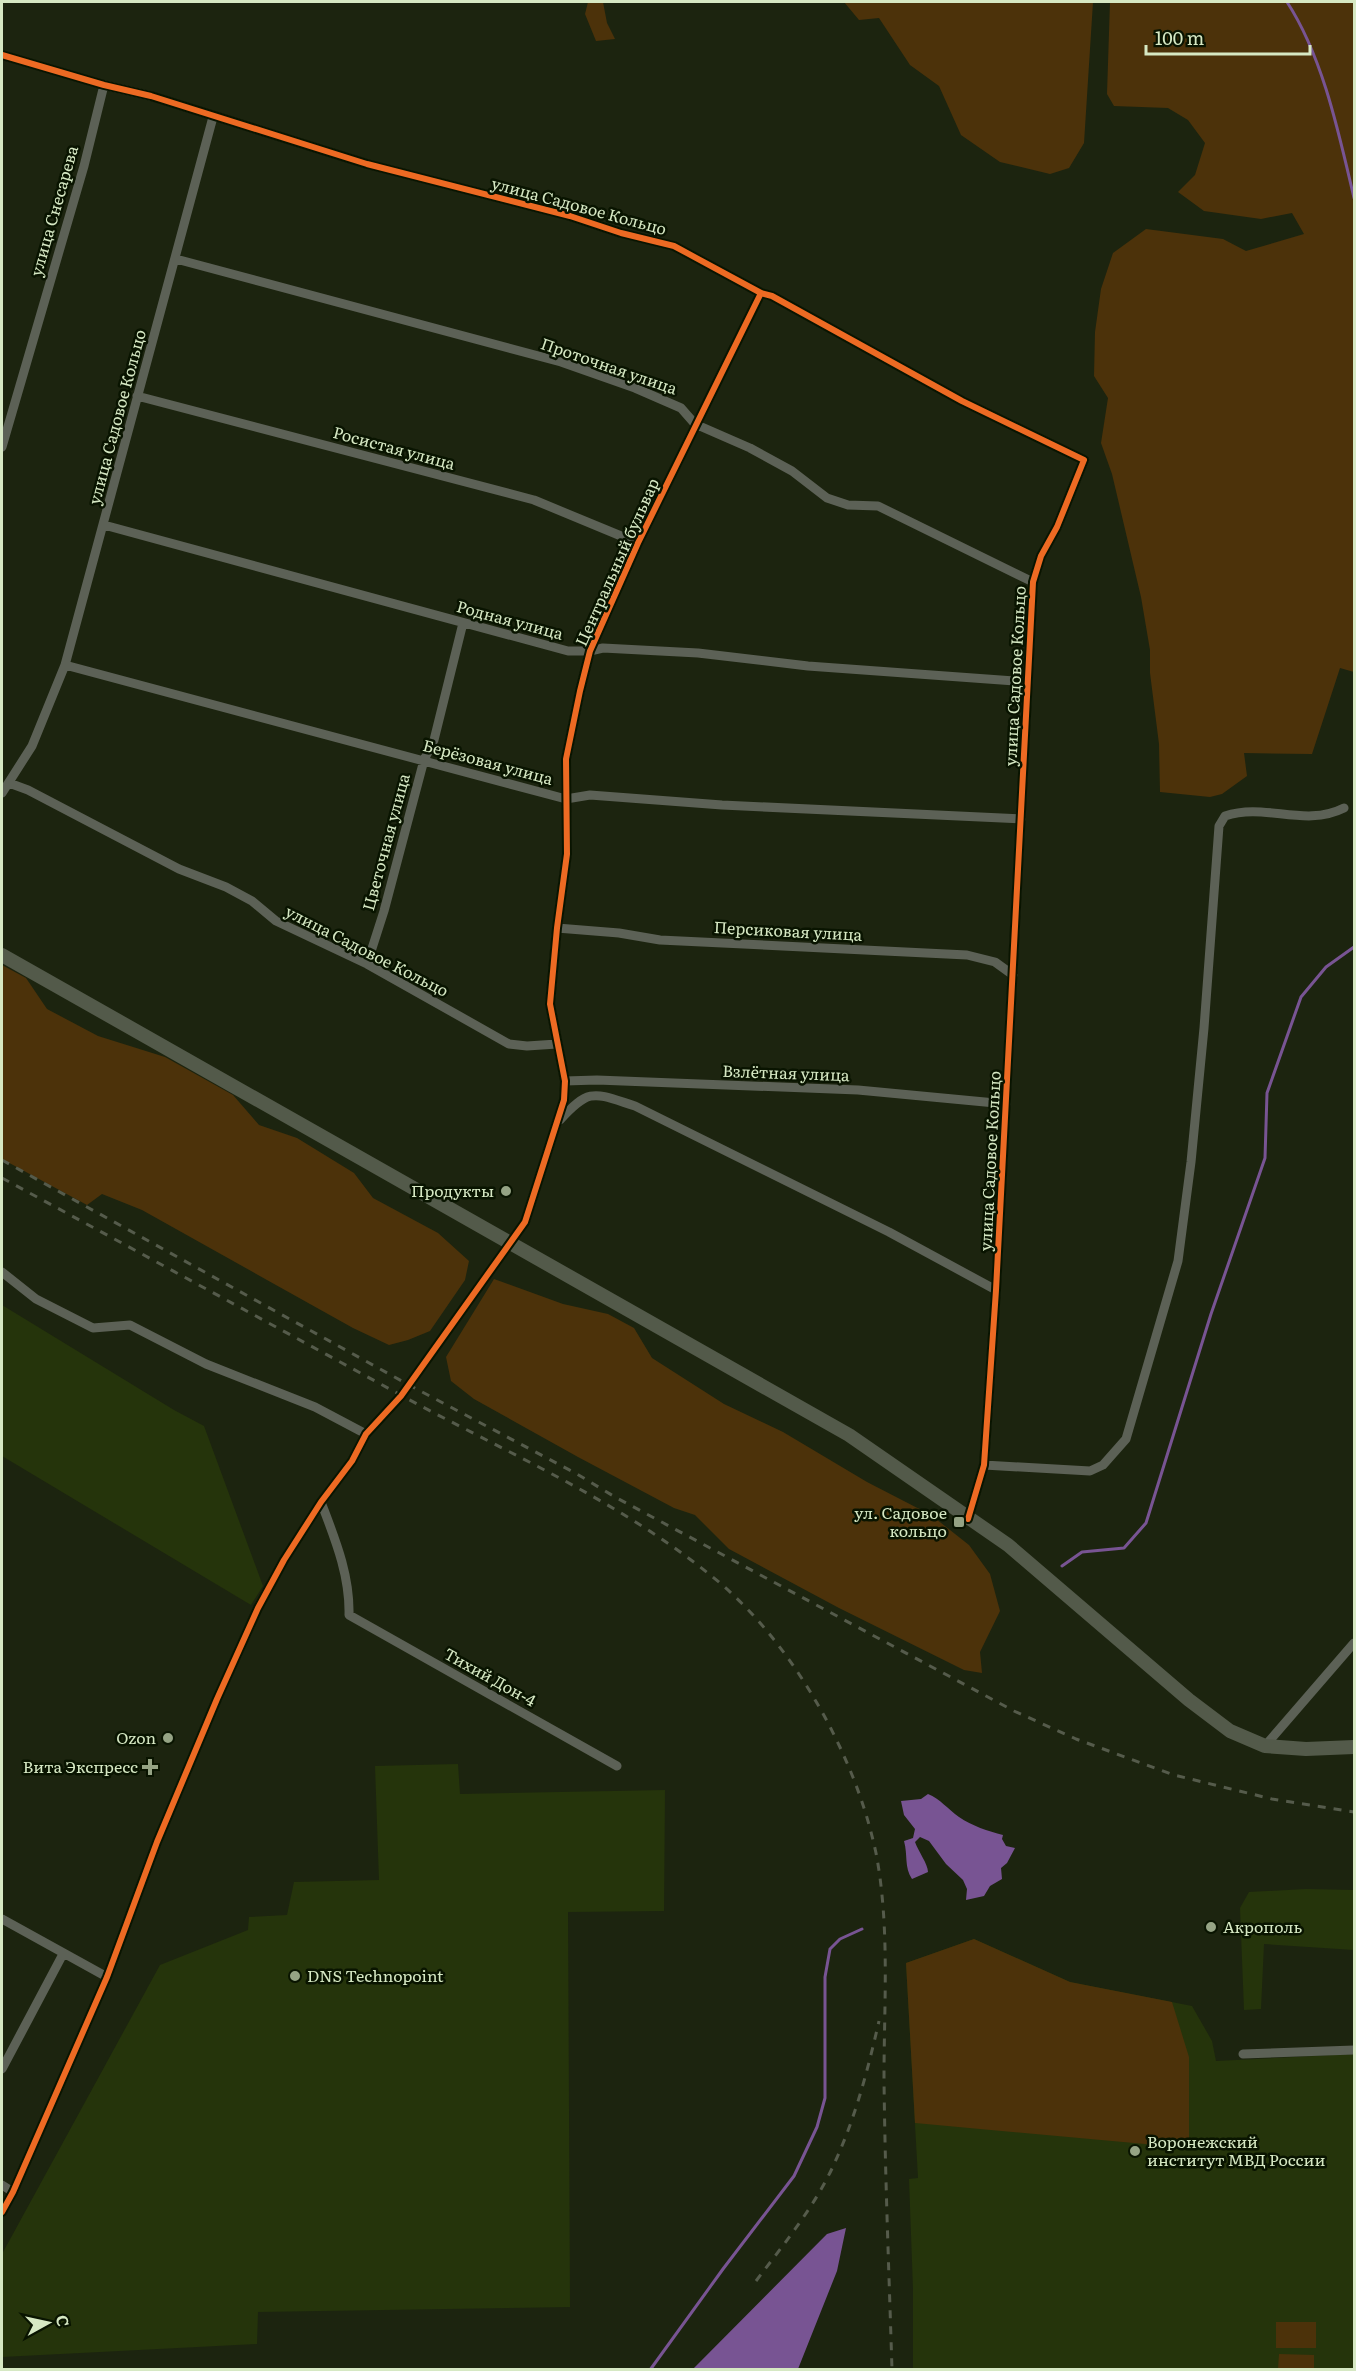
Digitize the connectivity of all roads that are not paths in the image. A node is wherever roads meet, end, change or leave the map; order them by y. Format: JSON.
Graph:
{"nodes":[{"id":1,"x":2,"y":55,"type":"edge"},
{"id":2,"x":104,"y":85,"type":"junction"},
{"id":3,"x":213,"y":117,"type":"junction"},
{"id":4,"x":176,"y":259,"type":"junction"},
{"id":5,"x":761,"y":293,"type":"junction"},
{"id":6,"x":137,"y":396,"type":"junction"},
{"id":7,"x":695,"y":424,"type":"junction"},
{"id":8,"x":2,"y":447,"type":"edge"},
{"id":9,"x":104,"y":525,"type":"junction"},
{"id":10,"x":638,"y":543,"type":"junction"},
{"id":11,"x":1034,"y":582,"type":"junction"},
{"id":12,"x":463,"y":623,"type":"junction"},
{"id":13,"x":590,"y":651,"type":"junction"},
{"id":14,"x":65,"y":665,"type":"junction"},
{"id":15,"x":1027,"y":682,"type":"junction"},
{"id":16,"x":424,"y":759,"type":"junction"},
{"id":17,"x":9,"y":783,"type":"junction"},
{"id":18,"x":2,"y":793,"type":"edge"},
{"id":19,"x":566,"y":799,"type":"junction"},
{"id":20,"x":1344,"y":808,"type":"dead end"},
{"id":21,"x":1022,"y":819,"type":"junction"},
{"id":22,"x":556,"y":928,"type":"junction"},
{"id":23,"x":2,"y":955,"type":"edge"},
{"id":24,"x":367,"y":964,"type":"junction"},
{"id":25,"x":1013,"y":975,"type":"junction"},
{"id":26,"x":557,"y":1044,"type":"junction"},
{"id":27,"x":565,"y":1081,"type":"junction"},
{"id":28,"x":1006,"y":1104,"type":"junction"},
{"id":29,"x":558,"y":1122,"type":"junction"},
{"id":30,"x":509,"y":1243,"type":"junction"},
{"id":31,"x":2,"y":1272,"type":"edge"},
{"id":32,"x":996,"y":1290,"type":"junction"},
{"id":33,"x":366,"y":1434,"type":"junction"},
{"id":34,"x":984,"y":1465,"type":"junction"},
{"id":35,"x":321,"y":1502,"type":"junction"},
{"id":36,"x":968,"y":1519,"type":"junction"},
{"id":37,"x":1354,"y":1643,"type":"edge"},
{"id":38,"x":1265,"y":1746,"type":"junction"},
{"id":39,"x":1354,"y":1747,"type":"edge"},
{"id":40,"x":617,"y":1766,"type":"dead end"},
{"id":41,"x":2,"y":1919,"type":"edge"},
{"id":42,"x":63,"y":1954,"type":"junction"},
{"id":43,"x":107,"y":1977,"type":"junction"},
{"id":44,"x":1354,"y":2050,"type":"edge"},
{"id":45,"x":5,"y":2052,"type":"edge"},
{"id":46,"x":1243,"y":2054,"type":"dead end"},
{"id":47,"x":2,"y":2069,"type":"edge"},
{"id":48,"x":2,"y":2185,"type":"edge"},
{"id":49,"x":13,"y":2192,"type":"junction"},
{"id":50,"x":2,"y":2212,"type":"edge"}],
"edges":[{"from":1,"to":2,"type":"street"},
{"from":2,"to":3,"type":"street"},
{"from":2,"to":8,"type":"street","name":"улица Снесарева"},
{"from":3,"to":4,"type":"street","name":"улица Садовое Кольцо"},
{"from":3,"to":5,"type":"street","name":"улица Садовое Кольцо"},
{"from":4,"to":6,"type":"street","name":"улица Садовое Кольцо"},
{"from":4,"to":7,"type":"street","name":"Проточная улица"},
{"from":5,"to":7,"type":"street","name":"Центральный бульвар"},
{"from":5,"to":11,"type":"street","name":"улица Садовое Кольцо"},
{"from":6,"to":9,"type":"street","name":"улица Садовое Кольцо"},
{"from":6,"to":10,"type":"street","name":"Росистая улица"},
{"from":7,"to":10,"type":"street","name":"Центральный бульвар"},
{"from":7,"to":11,"type":"street","name":"Проточная улица"},
{"from":9,"to":12,"type":"street","name":"Родная улица"},
{"from":9,"to":14,"type":"street","name":"улица Садовое Кольцо"},
{"from":10,"to":13,"type":"street","name":"Центральный бульвар"},
{"from":11,"to":15,"type":"street","name":"улица Садовое Кольцо"},
{"from":12,"to":13,"type":"street","name":"Родная улица"},
{"from":12,"to":16,"type":"street","name":"Цветочная улица"},
{"from":13,"to":15,"type":"street","name":"Родная улица"},
{"from":13,"to":19,"type":"street","name":"Центральный бульвар"},
{"from":14,"to":16,"type":"street","name":"Берёзовая улица"},
{"from":14,"to":17,"type":"street","name":"улица Садовое Кольцо"},
{"from":15,"to":21,"type":"street","name":"улица Садовое Кольцо"},
{"from":16,"to":19,"type":"street","name":"Берёзовая улица"},
{"from":16,"to":24,"type":"street","name":"Цветочная улица"},
{"from":17,"to":18,"type":"street","name":"улица Садовое Кольцо"},
{"from":17,"to":24,"type":"street","name":"улица Садовое Кольцо"},
{"from":19,"to":21,"type":"street","name":"Берёзовая улица"},
{"from":19,"to":22,"type":"street","name":"Центральный бульвар"},
{"from":20,"to":34,"type":"street"},
{"from":21,"to":25,"type":"street","name":"улица Садовое Кольцо"},
{"from":22,"to":25,"type":"street","name":"Персиковая улица"},
{"from":22,"to":26,"type":"street","name":"Центральный бульвар"},
{"from":23,"to":30,"type":"street"},
{"from":24,"to":26,"type":"street","name":"улица Садовое Кольцо"},
{"from":25,"to":28,"type":"street","name":"улица Садовое Кольцо"},
{"from":26,"to":27,"type":"street","name":"Центральный бульвар"},
{"from":27,"to":28,"type":"street","name":"Взлётная улица"},
{"from":27,"to":29,"type":"street","name":"Центральный бульвар"},
{"from":28,"to":32,"type":"street","name":"улица Садовое Кольцо"},
{"from":29,"to":30,"type":"street","name":"Центральный бульвар"},
{"from":29,"to":32,"type":"street"},
{"from":30,"to":33,"type":"street","name":"Центральный бульвар"},
{"from":30,"to":36,"type":"street"},
{"from":31,"to":33,"type":"street"},
{"from":32,"to":34,"type":"street","name":"улица Садовое Кольцо"},
{"from":33,"to":35,"type":"street","name":"Центральный бульвар"},
{"from":34,"to":36,"type":"street","name":"улица Садовое Кольцо"},
{"from":35,"to":40,"type":"street","name":"Тихий Дон-4"},
{"from":35,"to":43,"type":"street","name":"Центральный бульвар"},
{"from":36,"to":38,"type":"street"},
{"from":37,"to":38,"type":"street"},
{"from":38,"to":39,"type":"street"},
{"from":41,"to":42,"type":"street"},
{"from":42,"to":43,"type":"street"},
{"from":42,"to":45,"type":"street"},
{"from":43,"to":49,"type":"street","name":"Центральный бульвар"},
{"from":44,"to":46,"type":"street"},
{"from":45,"to":47,"type":"street"},
{"from":48,"to":49,"type":"street"},
{"from":49,"to":50,"type":"street","name":"Центральный бульвар"}]}
